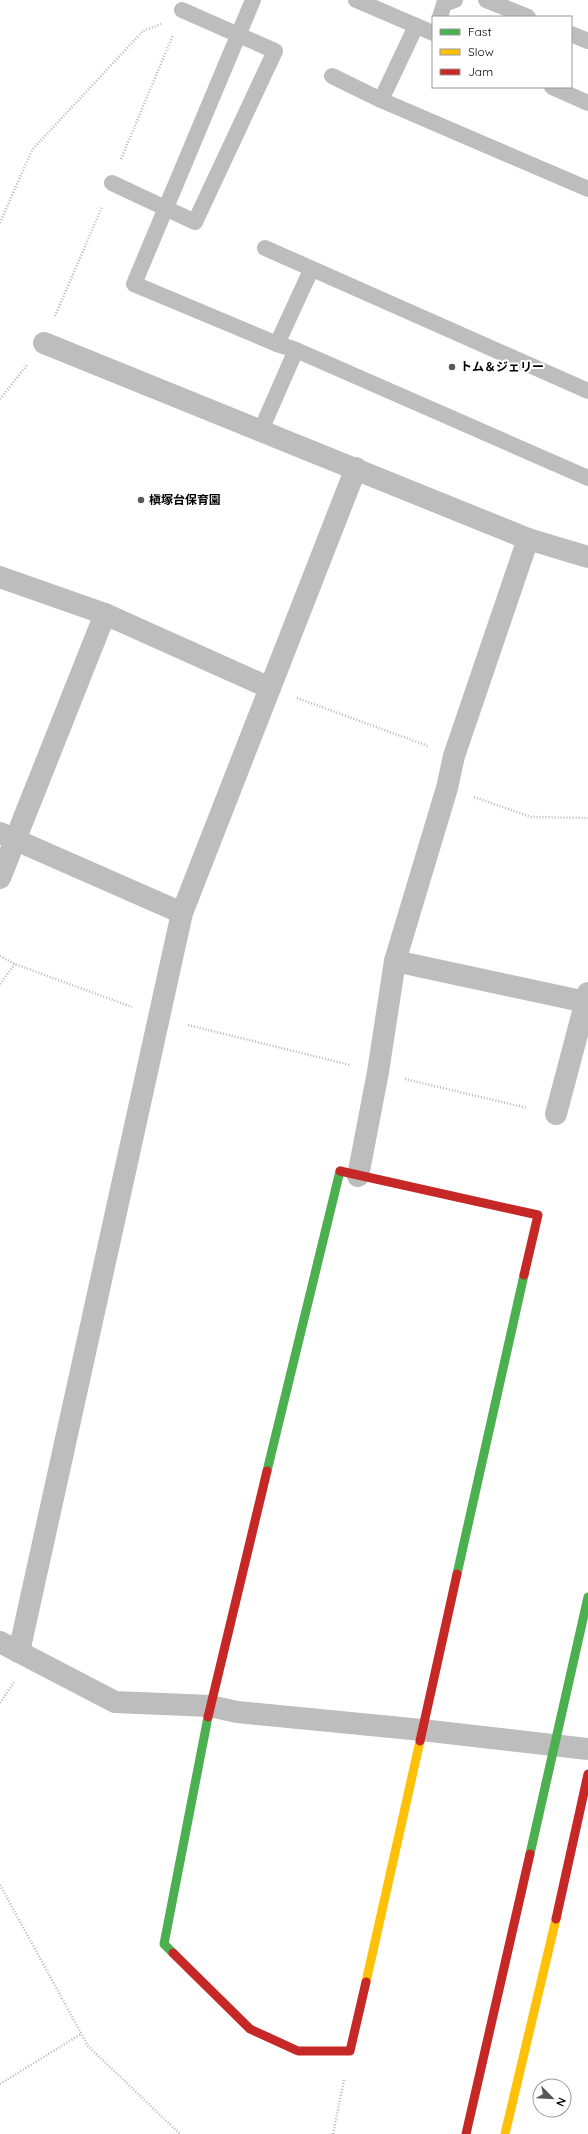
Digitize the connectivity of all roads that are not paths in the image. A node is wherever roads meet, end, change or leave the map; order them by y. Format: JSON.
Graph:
{"nodes":[{"id":1,"x":253,"y":0,"type":"edge"},
{"id":2,"x":356,"y":0,"type":"edge"},
{"id":3,"x":455,"y":0,"type":"edge"},
{"id":4,"x":486,"y":0,"type":"edge"},
{"id":5,"x":182,"y":10,"type":"dead end"},
{"id":6,"x":440,"y":16,"type":"edge"},
{"id":7,"x":526,"y":16,"type":"edge"},
{"id":8,"x":416,"y":26,"type":"junction"},
{"id":9,"x":432,"y":33,"type":"edge"},
{"id":10,"x":572,"y":34,"type":"edge"},
{"id":11,"x":239,"y":35,"type":"junction"},
{"id":12,"x":588,"y":41,"type":"edge"},
{"id":13,"x":332,"y":76,"type":"dead end"},
{"id":14,"x":554,"y":88,"type":"edge"},
{"id":15,"x":381,"y":100,"type":"junction"},
{"id":16,"x":588,"y":103,"type":"edge"},
{"id":17,"x":112,"y":183,"type":"dead end"},
{"id":18,"x":588,"y":189,"type":"edge"},
{"id":19,"x":166,"y":209,"type":"junction"},
{"id":20,"x":265,"y":248,"type":"dead end"},
{"id":21,"x":311,"y":270,"type":"junction"},
{"id":22,"x":44,"y":343,"type":"road end"},
{"id":23,"x":277,"y":344,"type":"junction"},
{"id":24,"x":296,"y":350,"type":"junction"},
{"id":25,"x":588,"y":391,"type":"edge"},
{"id":26,"x":261,"y":430,"type":"junction"},
{"id":27,"x":356,"y":468,"type":"junction"},
{"id":28,"x":588,"y":478,"type":"edge"},
{"id":29,"x":528,"y":539,"type":"junction"},
{"id":30,"x":588,"y":557,"type":"edge"},
{"id":31,"x":0,"y":577,"type":"edge"},
{"id":32,"x":105,"y":614,"type":"junction"},
{"id":33,"x":270,"y":688,"type":"junction"},
{"id":34,"x":8,"y":836,"type":"edge"},
{"id":35,"x":0,"y":878,"type":"edge"},
{"id":36,"x":182,"y":913,"type":"junction"},
{"id":37,"x":395,"y":961,"type":"junction"},
{"id":38,"x":587,"y":997,"type":"edge"},
{"id":39,"x":556,"y":1114,"type":"road end"},
{"id":40,"x":358,"y":1176,"type":"junction"},
{"id":41,"x":588,"y":1597,"type":"edge"},
{"id":42,"x":0,"y":1642,"type":"edge"},
{"id":43,"x":19,"y":1652,"type":"junction"},
{"id":44,"x":210,"y":1706,"type":"junction"},
{"id":45,"x":422,"y":1730,"type":"junction"},
{"id":46,"x":555,"y":1744,"type":"junction"},
{"id":47,"x":588,"y":1749,"type":"edge"},
{"id":48,"x":588,"y":1774,"type":"edge"},
{"id":49,"x":466,"y":2134,"type":"edge"},
{"id":50,"x":505,"y":2134,"type":"edge"}],
"edges":[{"from":1,"to":11,"type":"lane"},
{"from":2,"to":8,"type":"lane"},
{"from":3,"to":6,"type":"lane"},
{"from":4,"to":7,"type":"lane"},
{"from":5,"to":11,"type":"lane"},
{"from":8,"to":9,"type":"lane"},
{"from":8,"to":15,"type":"lane"},
{"from":10,"to":12,"type":"lane"},
{"from":11,"to":19,"type":"lane"},
{"from":11,"to":19,"type":"lane"},
{"from":13,"to":15,"type":"lane"},
{"from":14,"to":16,"type":"lane"},
{"from":15,"to":18,"type":"lane"},
{"from":17,"to":19,"type":"lane"},
{"from":19,"to":23,"type":"lane"},
{"from":20,"to":21,"type":"lane"},
{"from":21,"to":23,"type":"lane"},
{"from":21,"to":25,"type":"lane"},
{"from":22,"to":26,"type":"street"},
{"from":23,"to":24,"type":"lane"},
{"from":24,"to":26,"type":"lane"},
{"from":24,"to":28,"type":"lane"},
{"from":26,"to":27,"type":"street"},
{"from":27,"to":29,"type":"street"},
{"from":27,"to":33,"type":"street"},
{"from":29,"to":30,"type":"street"},
{"from":29,"to":37,"type":"street"},
{"from":31,"to":32,"type":"street"},
{"from":32,"to":33,"type":"street"},
{"from":32,"to":34,"type":"street"},
{"from":33,"to":36,"type":"street"},
{"from":34,"to":35,"type":"street"},
{"from":34,"to":36,"type":"street"},
{"from":36,"to":43,"type":"street"},
{"from":37,"to":38,"type":"street"},
{"from":37,"to":40,"type":"street"},
{"from":38,"to":39,"type":"street"},
{"from":40,"to":44,"type":"street"},
{"from":40,"to":45,"type":"street"},
{"from":41,"to":46,"type":"street"},
{"from":42,"to":43,"type":"street"},
{"from":43,"to":44,"type":"street"},
{"from":44,"to":45,"type":"street"},
{"from":44,"to":45,"type":"street"},
{"from":45,"to":46,"type":"street"},
{"from":46,"to":47,"type":"street"},
{"from":46,"to":49,"type":"street"},
{"from":48,"to":50,"type":"street"}]}
